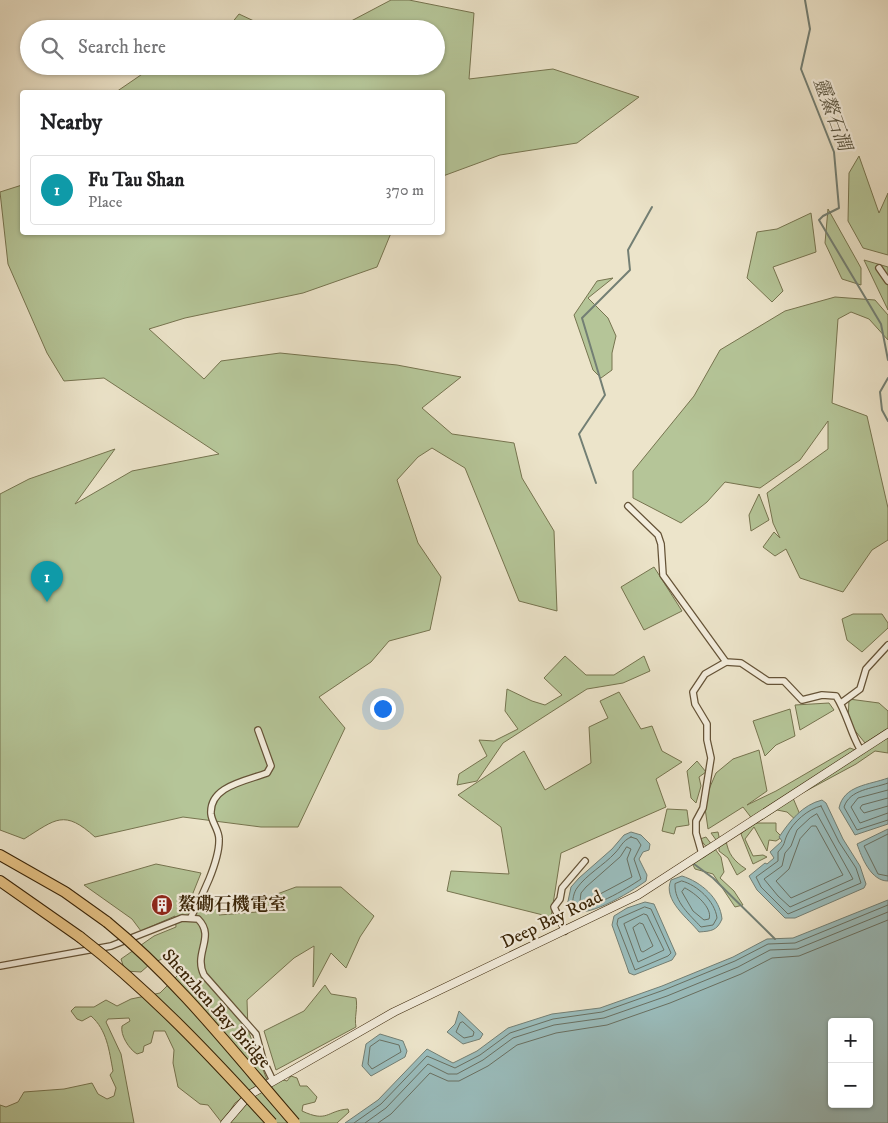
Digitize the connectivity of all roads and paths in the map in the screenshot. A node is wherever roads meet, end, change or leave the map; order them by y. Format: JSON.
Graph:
{"nodes":[{"id":1,"x":879,"y":268,"type":"dead end"},
{"id":2,"x":888,"y":281,"type":"edge"},
{"id":3,"x":628,"y":506,"type":"dead end"},
{"id":4,"x":888,"y":645,"type":"edge"},
{"id":5,"x":726,"y":662,"type":"junction"},
{"id":6,"x":840,"y":703,"type":"junction"},
{"id":7,"x":258,"y":730,"type":"dead end"},
{"id":8,"x":888,"y":733,"type":"edge"},
{"id":9,"x":860,"y":749,"type":"junction"},
{"id":10,"x":702,"y":854,"type":"junction"},
{"id":11,"x":4,"y":857,"type":"edge"},
{"id":12,"x":585,"y":861,"type":"dead end"},
{"id":13,"x":0,"y":881,"type":"edge"},
{"id":14,"x":191,"y":917,"type":"junction"},
{"id":15,"x":565,"y":931,"type":"junction"},
{"id":16,"x":0,"y":966,"type":"edge"},
{"id":17,"x":272,"y":1081,"type":"junction"},
{"id":18,"x":225,"y":1123,"type":"edge"},
{"id":19,"x":272,"y":1123,"type":"edge"},
{"id":20,"x":295,"y":1123,"type":"edge"}],
"edges":[{"from":1,"to":2,"type":"street"},
{"from":3,"to":5,"type":"street"},
{"from":4,"to":6,"type":"street"},
{"from":5,"to":6,"type":"street"},
{"from":5,"to":10,"type":"street"},
{"from":6,"to":9,"type":"street"},
{"from":7,"to":14,"type":"street"},
{"from":8,"to":9,"type":"street","name":"Deep Bay Road"},
{"from":9,"to":10,"type":"street","name":"Deep Bay Road"},
{"from":10,"to":15,"type":"street","name":"Deep Bay Road"},
{"from":11,"to":20,"type":"highway","name":"Shenzhen Bay Bridge","bridge":true},
{"from":12,"to":15,"type":"street"},
{"from":13,"to":19,"type":"highway","name":"Shenzhen Bay Bridge","bridge":true},
{"from":14,"to":16,"type":"street"},
{"from":14,"to":17,"type":"street"},
{"from":15,"to":17,"type":"street","name":"Deep Bay Road"},
{"from":17,"to":18,"type":"street","name":"Deep Bay Road"}]}
